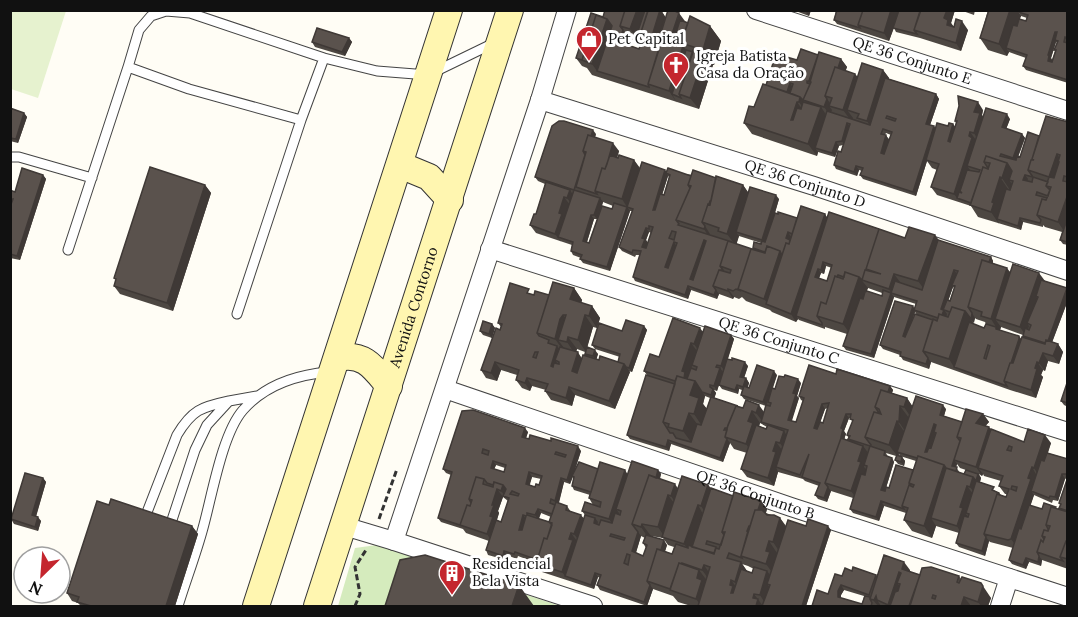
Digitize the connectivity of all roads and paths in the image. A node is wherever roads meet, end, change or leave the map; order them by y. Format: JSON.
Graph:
{"nodes":[{"id":1,"x":449,"y":10,"type":"edge"},
{"id":2,"x":510,"y":10,"type":"edge"},
{"id":3,"x":567,"y":10,"type":"edge"},
{"id":4,"x":756,"y":10,"type":"edge"},
{"id":5,"x":165,"y":11,"type":"edge"},
{"id":6,"x":190,"y":12,"type":"edge"},
{"id":7,"x":502,"y":40,"type":"junction"},
{"id":8,"x":324,"y":57,"type":"junction"},
{"id":9,"x":128,"y":67,"type":"junction"},
{"id":10,"x":428,"y":75,"type":"junction"},
{"id":11,"x":540,"y":100,"type":"junction"},
{"id":12,"x":1068,"y":111,"type":"edge"},
{"id":13,"x":301,"y":120,"type":"junction"},
{"id":14,"x":10,"y":157,"type":"edge"},
{"id":15,"x":400,"y":165,"type":"junction"},
{"id":16,"x":92,"y":178,"type":"junction"},
{"id":17,"x":450,"y":200,"type":"junction"},
{"id":18,"x":490,"y":249,"type":"junction"},
{"id":19,"x":68,"y":250,"type":"dead end"},
{"id":20,"x":1068,"y":271,"type":"edge"},
{"id":21,"x":237,"y":314,"type":"dead end"},
{"id":22,"x":336,"y":365,"type":"junction"},
{"id":23,"x":389,"y":386,"type":"junction"},
{"id":24,"x":445,"y":389,"type":"junction"},
{"id":25,"x":257,"y":396,"type":"junction"},
{"id":26,"x":229,"y":401,"type":"junction"},
{"id":27,"x":1068,"y":432,"type":"edge"},
{"id":28,"x":144,"y":520,"type":"edge"},
{"id":29,"x":344,"y":526,"type":"junction"},
{"id":30,"x":169,"y":529,"type":"edge"},
{"id":31,"x":394,"y":541,"type":"junction"},
{"id":32,"x":1009,"y":578,"type":"junction"},
{"id":33,"x":1068,"y":597,"type":"edge"},
{"id":34,"x":178,"y":606,"type":"edge"},
{"id":35,"x":256,"y":606,"type":"edge"},
{"id":36,"x":317,"y":606,"type":"edge"},
{"id":37,"x":593,"y":606,"type":"edge"},
{"id":38,"x":1000,"y":606,"type":"edge"}],
"edges":[{"from":1,"to":10,"type":"main road"},
{"from":2,"to":7,"type":"main road","name":"Avenida Contorno"},
{"from":3,"to":11,"type":"street"},
{"from":4,"to":12,"type":"street","name":"QE 36 Conjunto E"},
{"from":5,"to":6,"type":"lane"},
{"from":5,"to":9,"type":"lane"},
{"from":6,"to":8,"type":"lane"},
{"from":7,"to":10,"type":"lane"},
{"from":7,"to":17,"type":"main road","name":"Avenida Contorno"},
{"from":8,"to":10,"type":"lane"},
{"from":8,"to":13,"type":"lane"},
{"from":9,"to":13,"type":"lane"},
{"from":9,"to":16,"type":"lane"},
{"from":10,"to":15,"type":"main road"},
{"from":11,"to":18,"type":"street"},
{"from":11,"to":20,"type":"street","name":"QE 36 Conjunto D"},
{"from":13,"to":21,"type":"lane"},
{"from":14,"to":16,"type":"lane"},
{"from":15,"to":17,"type":"main road"},
{"from":15,"to":22,"type":"main road"},
{"from":16,"to":19,"type":"lane"},
{"from":17,"to":23,"type":"main road","name":"Avenida Contorno"},
{"from":18,"to":24,"type":"street"},
{"from":18,"to":27,"type":"street","name":"QE 36 Conjunto C"},
{"from":22,"to":23,"type":"main road"},
{"from":22,"to":25,"type":"lane"},
{"from":22,"to":35,"type":"main road"},
{"from":23,"to":29,"type":"main road","name":"Avenida Contorno"},
{"from":24,"to":31,"type":"street"},
{"from":24,"to":32,"type":"street","name":"QE 36 Conjunto B"},
{"from":25,"to":26,"type":"lane"},
{"from":25,"to":34,"type":"lane"},
{"from":26,"to":28,"type":"lane"},
{"from":26,"to":30,"type":"lane"},
{"from":29,"to":31,"type":"street"},
{"from":29,"to":36,"type":"main road","name":"Avenida Contorno"},
{"from":31,"to":37,"type":"street"},
{"from":32,"to":33,"type":"street","name":"QE 36 Conjunto B"},
{"from":32,"to":38,"type":"street"}]}
